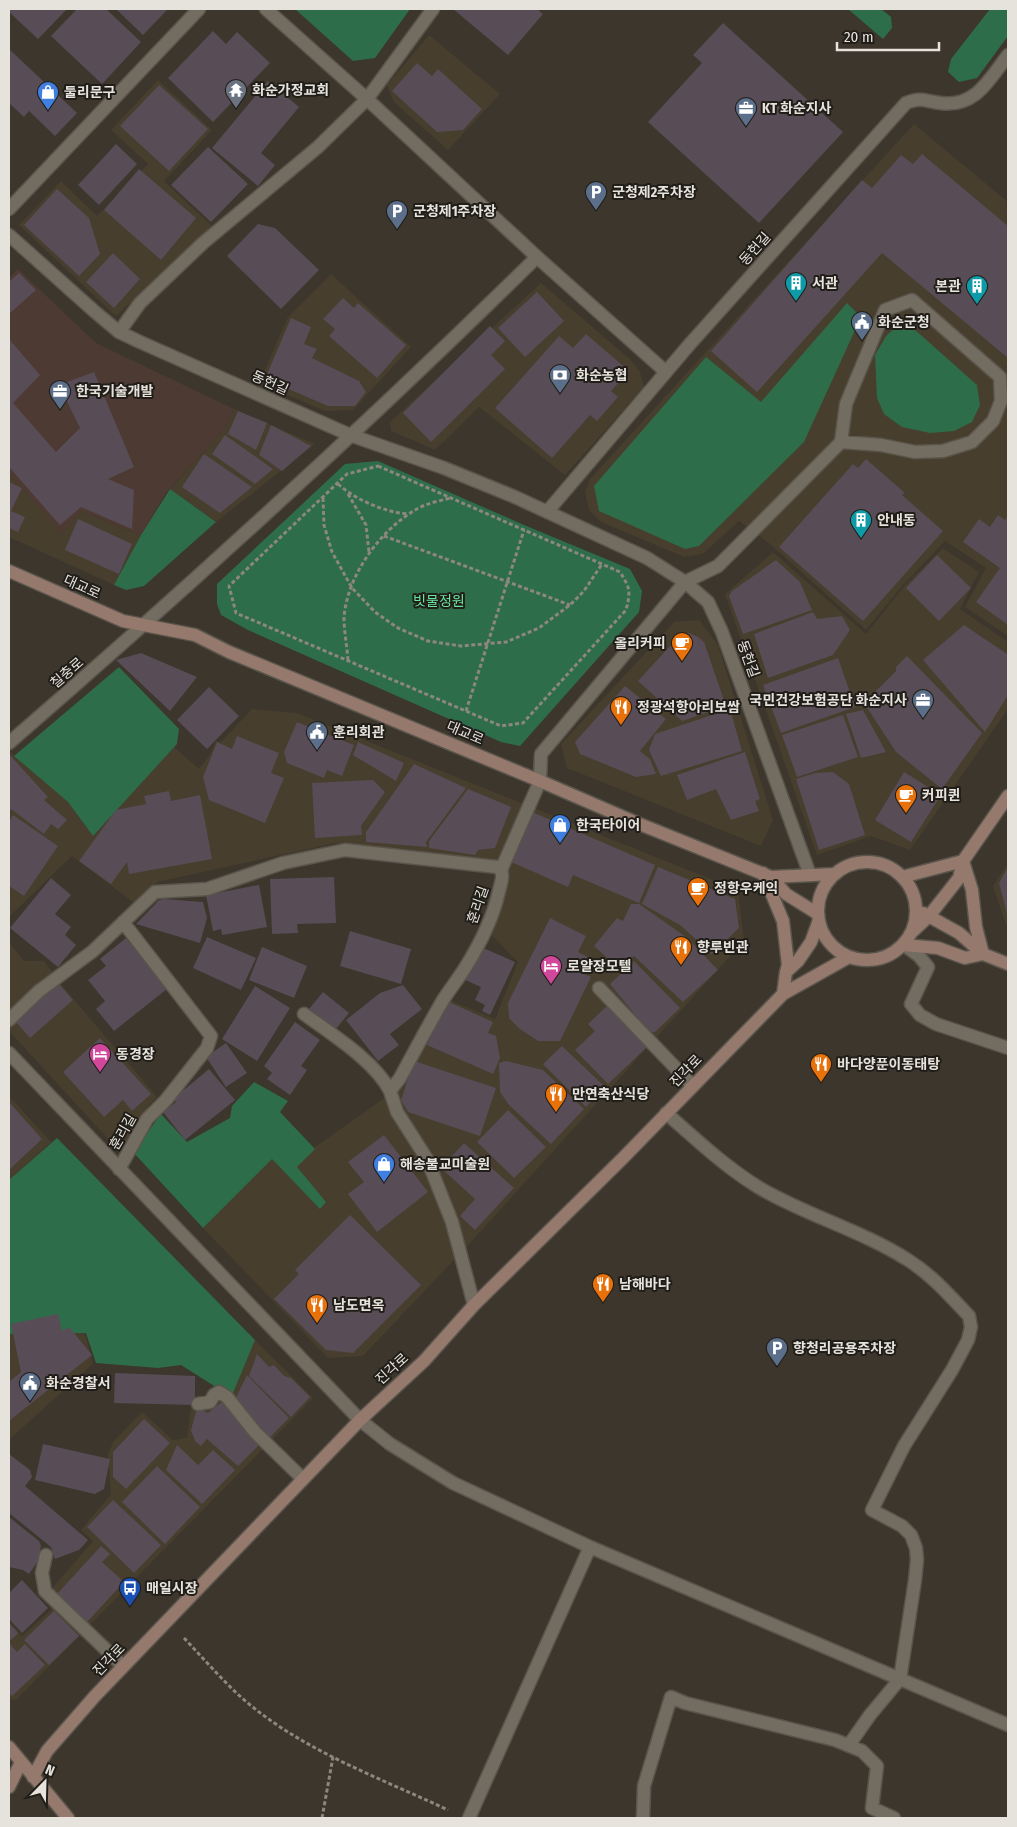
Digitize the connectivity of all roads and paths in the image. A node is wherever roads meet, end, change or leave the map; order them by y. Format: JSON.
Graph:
{"nodes":[{"id":1,"x":199,"y":9,"type":"edge"},
{"id":2,"x":266,"y":9,"type":"edge"},
{"id":3,"x":433,"y":9,"type":"edge"},
{"id":4,"x":1008,"y":55,"type":"edge"},
{"id":5,"x":366,"y":99,"type":"junction"},
{"id":6,"x":9,"y":209,"type":"edge"},
{"id":7,"x":9,"y":235,"type":"edge"},
{"id":8,"x":537,"y":257,"type":"junction"},
{"id":9,"x":119,"y":332,"type":"junction"},
{"id":10,"x":666,"y":372,"type":"junction"},
{"id":11,"x":350,"y":435,"type":"junction"},
{"id":12,"x":841,"y":442,"type":"junction"},
{"id":13,"x":338,"y":484,"type":"junction"},
{"id":14,"x":348,"y":493,"type":"junction"},
{"id":15,"x":323,"y":498,"type":"junction"},
{"id":16,"x":450,"y":498,"type":"junction"},
{"id":17,"x":547,"y":512,"type":"junction"},
{"id":18,"x":409,"y":514,"type":"junction"},
{"id":19,"x":524,"y":530,"type":"junction"},
{"id":20,"x":384,"y":536,"type":"junction"},
{"id":21,"x":369,"y":553,"type":"junction"},
{"id":22,"x":602,"y":564,"type":"junction"},
{"id":23,"x":9,"y":571,"type":"edge"},
{"id":24,"x":507,"y":582,"type":"junction"},
{"id":25,"x":685,"y":582,"type":"junction"},
{"id":26,"x":352,"y":588,"type":"junction"},
{"id":27,"x":570,"y":605,"type":"junction"},
{"id":28,"x":144,"y":625,"type":"junction"},
{"id":29,"x":488,"y":644,"type":"junction"},
{"id":30,"x":348,"y":660,"type":"junction"},
{"id":31,"x":466,"y":711,"type":"junction"},
{"id":32,"x":9,"y":743,"type":"edge"},
{"id":33,"x":540,"y":781,"type":"junction"},
{"id":34,"x":1008,"y":796,"type":"edge"},
{"id":35,"x":963,"y":862,"type":"junction"},
{"id":36,"x":501,"y":870,"type":"junction"},
{"id":37,"x":835,"y":874,"type":"junction"},
{"id":38,"x":767,"y":875,"type":"junction"},
{"id":39,"x":810,"y":875,"type":"junction"},
{"id":40,"x":902,"y":877,"type":"junction"},
{"id":41,"x":917,"y":909,"type":"junction"},
{"id":42,"x":928,"y":916,"type":"junction"},
{"id":43,"x":818,"y":917,"type":"junction"},
{"id":44,"x":123,"y":922,"type":"junction"},
{"id":45,"x":913,"y":931,"type":"junction"},
{"id":46,"x":904,"y":945,"type":"junction"},
{"id":47,"x":983,"y":954,"type":"junction"},
{"id":48,"x":849,"y":957,"type":"junction"},
{"id":49,"x":1008,"y":964,"type":"edge"},
{"id":50,"x":786,"y":972,"type":"junction"},
{"id":51,"x":599,"y":988,"type":"dead end"},
{"id":52,"x":783,"y":994,"type":"junction"},
{"id":53,"x":304,"y":1014,"type":"dead end"},
{"id":54,"x":9,"y":1020,"type":"edge"},
{"id":55,"x":1008,"y":1048,"type":"edge"},
{"id":56,"x":9,"y":1053,"type":"edge"},
{"id":57,"x":693,"y":1086,"type":"junction"},
{"id":58,"x":390,"y":1090,"type":"junction"},
{"id":59,"x":666,"y":1113,"type":"junction"},
{"id":60,"x":119,"y":1169,"type":"junction"},
{"id":61,"x":474,"y":1305,"type":"junction"},
{"id":62,"x":198,"y":1404,"type":"dead end"},
{"id":63,"x":360,"y":1420,"type":"junction"},
{"id":64,"x":303,"y":1479,"type":"junction"},
{"id":65,"x":590,"y":1547,"type":"junction"},
{"id":66,"x":46,"y":1555,"type":"dead end"},
{"id":67,"x":167,"y":1621,"type":"junction"},
{"id":68,"x":123,"y":1666,"type":"junction"},
{"id":69,"x":900,"y":1680,"type":"junction"},
{"id":70,"x":1008,"y":1725,"type":"edge"},
{"id":71,"x":849,"y":1745,"type":"junction"},
{"id":72,"x":9,"y":1747,"type":"edge"},
{"id":73,"x":333,"y":1757,"type":"junction"},
{"id":74,"x":21,"y":1762,"type":"junction"},
{"id":75,"x":33,"y":1777,"type":"junction"},
{"id":76,"x":9,"y":1787,"type":"edge"},
{"id":77,"x":449,"y":1810,"type":"dead end"},
{"id":78,"x":67,"y":1818,"type":"edge"},
{"id":79,"x":322,"y":1818,"type":"edge"},
{"id":80,"x":469,"y":1818,"type":"edge"},
{"id":81,"x":643,"y":1818,"type":"edge"},
{"id":82,"x":894,"y":1818,"type":"edge"}],
"edges":[{"from":1,"to":6,"type":"street"},
{"from":2,"to":5,"type":"street"},
{"from":3,"to":5,"type":"street"},
{"from":4,"to":10,"type":"street","name":"동헌길"},
{"from":5,"to":8,"type":"street"},
{"from":5,"to":9,"type":"street"},
{"from":7,"to":9,"type":"street","name":"동헌길"},
{"from":8,"to":10,"type":"street"},
{"from":8,"to":11,"type":"street"},
{"from":9,"to":11,"type":"street","name":"동헌길"},
{"from":10,"to":17,"type":"street","name":"동헌길"},
{"from":11,"to":17,"type":"street","name":"동헌길"},
{"from":11,"to":28,"type":"street"},
{"from":12,"to":12,"type":"street"},
{"from":12,"to":25,"type":"street"},
{"from":13,"to":14,"type":"path"},
{"from":13,"to":15,"type":"path"},
{"from":13,"to":16,"type":"path"},
{"from":14,"to":18,"type":"path"},
{"from":14,"to":21,"type":"path"},
{"from":15,"to":26,"type":"path"},
{"from":15,"to":30,"type":"path"},
{"from":16,"to":18,"type":"path"},
{"from":16,"to":19,"type":"path"},
{"from":17,"to":25,"type":"street","name":"동헌길"},
{"from":18,"to":20,"type":"path"},
{"from":19,"to":22,"type":"path"},
{"from":19,"to":24,"type":"path"},
{"from":20,"to":21,"type":"path"},
{"from":20,"to":24,"type":"path"},
{"from":21,"to":26,"type":"path"},
{"from":22,"to":27,"type":"path"},
{"from":22,"to":31,"type":"path"},
{"from":23,"to":28,"type":"street","name":"대교로"},
{"from":24,"to":27,"type":"path"},
{"from":24,"to":29,"type":"path"},
{"from":25,"to":33,"type":"street"},
{"from":25,"to":39,"type":"street","name":"동헌길"},
{"from":26,"to":29,"type":"path"},
{"from":26,"to":30,"type":"path"},
{"from":27,"to":29,"type":"path"},
{"from":28,"to":32,"type":"street","name":"칠충로"},
{"from":28,"to":33,"type":"street","name":"대교로"},
{"from":29,"to":31,"type":"path"},
{"from":30,"to":31,"type":"path"},
{"from":33,"to":36,"type":"street"},
{"from":33,"to":38,"type":"street","name":"대교로"},
{"from":34,"to":35,"type":"street"},
{"from":35,"to":40,"type":"street"},
{"from":35,"to":42,"type":"street"},
{"from":35,"to":47,"type":"street"},
{"from":36,"to":44,"type":"street","name":"훈리길"},
{"from":36,"to":58,"type":"street","name":"훈리길"},
{"from":37,"to":39,"type":"street"},
{"from":37,"to":40,"type":"street"},
{"from":37,"to":43,"type":"street"},
{"from":38,"to":39,"type":"street"},
{"from":38,"to":43,"type":"street"},
{"from":38,"to":50,"type":"street"},
{"from":40,"to":41,"type":"street"},
{"from":41,"to":42,"type":"street"},
{"from":41,"to":45,"type":"street"},
{"from":42,"to":45,"type":"street"},
{"from":42,"to":47,"type":"street"},
{"from":43,"to":48,"type":"street"},
{"from":43,"to":50,"type":"street"},
{"from":44,"to":54,"type":"street","name":"훈리길"},
{"from":44,"to":60,"type":"street","name":"훈리길"},
{"from":45,"to":46,"type":"street"},
{"from":46,"to":47,"type":"street"},
{"from":46,"to":48,"type":"street"},
{"from":46,"to":55,"type":"street"},
{"from":47,"to":49,"type":"street"},
{"from":48,"to":52,"type":"street","name":"진각로"},
{"from":50,"to":52,"type":"street"},
{"from":51,"to":57,"type":"street"},
{"from":52,"to":57,"type":"street","name":"진각로"},
{"from":53,"to":58,"type":"street"},
{"from":56,"to":60,"type":"street"},
{"from":57,"to":59,"type":"street","name":"진각로"},
{"from":58,"to":61,"type":"street"},
{"from":59,"to":61,"type":"street","name":"진각로"},
{"from":59,"to":69,"type":"street"},
{"from":60,"to":63,"type":"street"},
{"from":61,"to":63,"type":"street","name":"진각로"},
{"from":62,"to":64,"type":"street"},
{"from":63,"to":64,"type":"street","name":"진각로"},
{"from":63,"to":65,"type":"street"},
{"from":64,"to":67,"type":"street","name":"진각로"},
{"from":65,"to":69,"type":"street"},
{"from":65,"to":80,"type":"street"},
{"from":66,"to":68,"type":"street"},
{"from":67,"to":68,"type":"street","name":"진각로"},
{"from":67,"to":73,"type":"path"},
{"from":68,"to":75,"type":"street","name":"진각로"},
{"from":69,"to":70,"type":"street"},
{"from":69,"to":71,"type":"street"},
{"from":71,"to":81,"type":"street"},
{"from":71,"to":82,"type":"street"},
{"from":72,"to":74,"type":"street"},
{"from":73,"to":77,"type":"path"},
{"from":73,"to":79,"type":"path"},
{"from":74,"to":75,"type":"street"},
{"from":74,"to":76,"type":"street"},
{"from":75,"to":78,"type":"street"}]}
